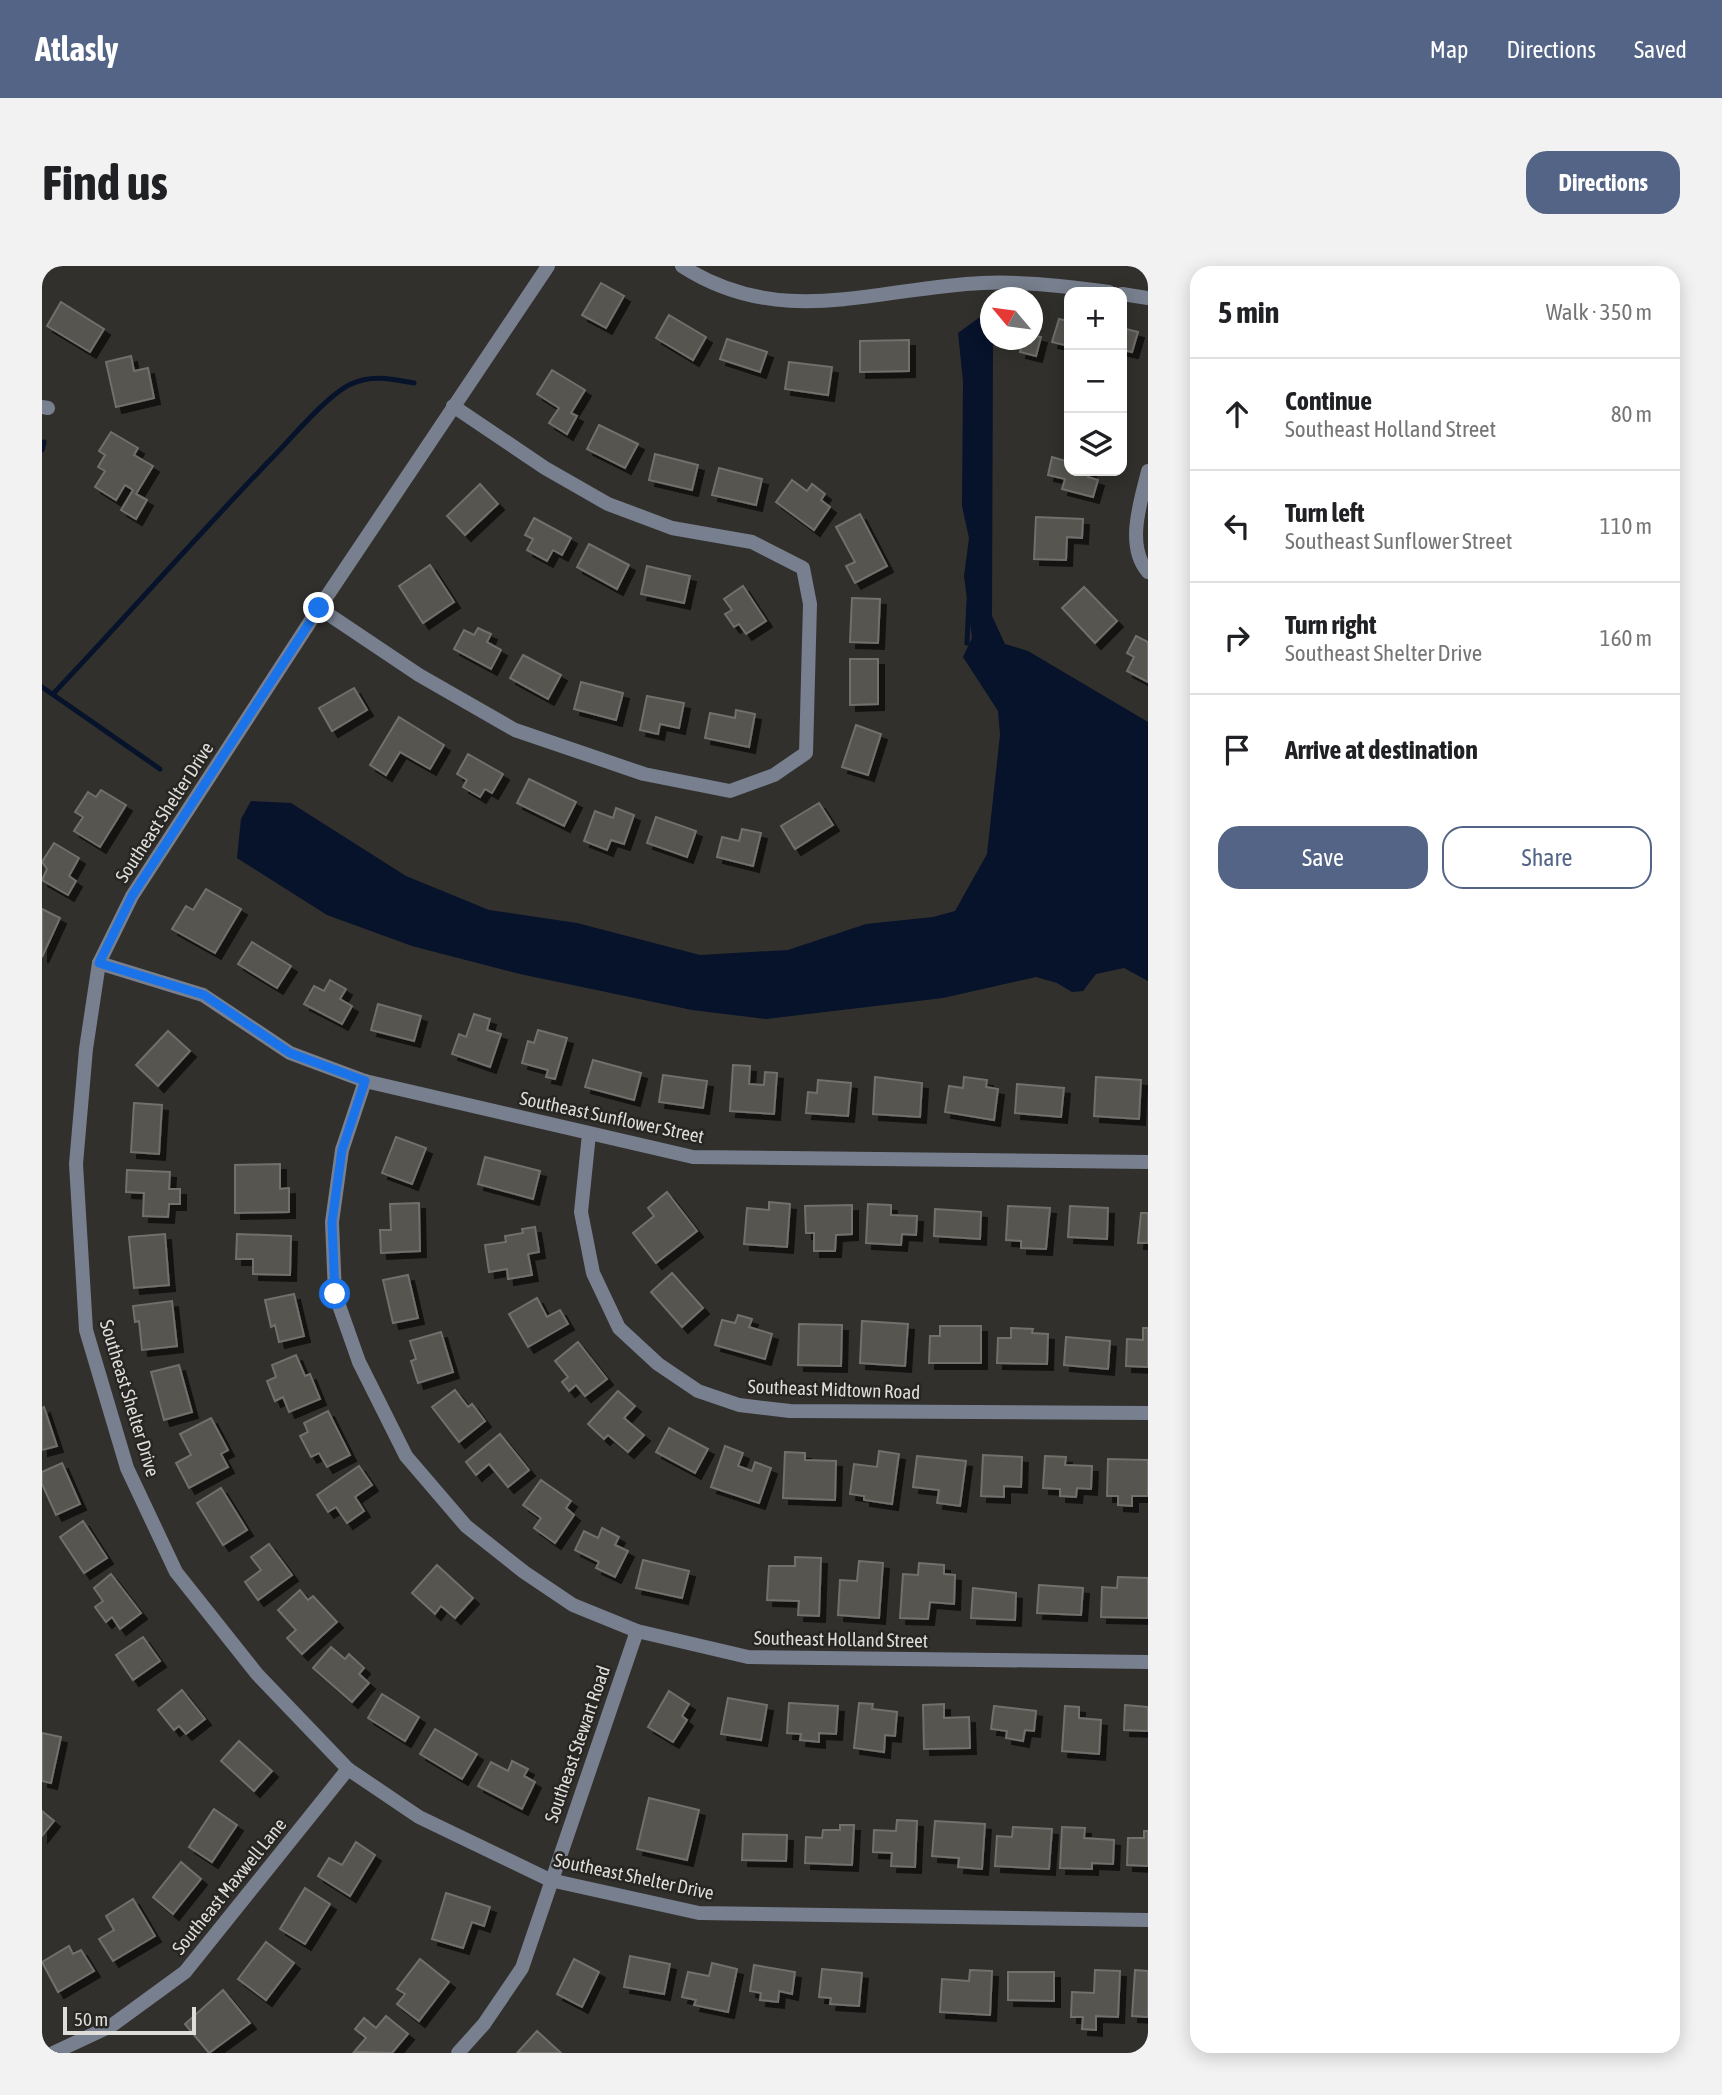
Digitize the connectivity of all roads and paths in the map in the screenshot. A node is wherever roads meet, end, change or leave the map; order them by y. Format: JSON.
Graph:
{"nodes":[{"id":1,"x":548,"y":266,"type":"edge"},
{"id":2,"x":682,"y":266,"type":"edge"},
{"id":3,"x":1076,"y":287,"type":"edge"},
{"id":4,"x":1127,"y":295,"type":"edge"},
{"id":5,"x":1148,"y":298,"type":"edge"},
{"id":6,"x":453,"y":406,"type":"junction"},
{"id":7,"x":1148,"y":471,"type":"edge"},
{"id":8,"x":1148,"y":572,"type":"edge"},
{"id":9,"x":319,"y":608,"type":"junction"},
{"id":10,"x":99,"y":963,"type":"junction"},
{"id":11,"x":365,"y":1081,"type":"junction"},
{"id":12,"x":589,"y":1134,"type":"junction"},
{"id":13,"x":1148,"y":1162,"type":"edge"},
{"id":14,"x":1148,"y":1413,"type":"edge"},
{"id":15,"x":636,"y":1631,"type":"junction"},
{"id":16,"x":1148,"y":1662,"type":"edge"},
{"id":17,"x":348,"y":1769,"type":"junction"},
{"id":18,"x":550,"y":1880,"type":"junction"},
{"id":19,"x":1148,"y":1920,"type":"edge"},
{"id":20,"x":53,"y":2053,"type":"edge"},
{"id":21,"x":458,"y":2053,"type":"edge"}],
"edges":[{"from":1,"to":6,"type":"street","name":"Southeast Shelter Drive"},
{"from":2,"to":3,"type":"street"},
{"from":4,"to":5,"type":"street"},
{"from":6,"to":9,"type":"street","name":"Southeast Shelter Drive"},
{"from":6,"to":9,"type":"street"},
{"from":7,"to":8,"type":"street"},
{"from":9,"to":10,"type":"street","name":"Southeast Shelter Drive"},
{"from":10,"to":11,"type":"street","name":"Southeast Sunflower Street"},
{"from":10,"to":17,"type":"street","name":"Southeast Shelter Drive"},
{"from":11,"to":12,"type":"street","name":"Southeast Sunflower Street"},
{"from":11,"to":15,"type":"street","name":"Southeast Holland Street"},
{"from":12,"to":13,"type":"street","name":"Southeast Sunflower Street"},
{"from":12,"to":14,"type":"street","name":"Southeast Midtown Road"},
{"from":15,"to":16,"type":"street","name":"Southeast Holland Street"},
{"from":15,"to":18,"type":"street","name":"Southeast Stewart Road"},
{"from":17,"to":18,"type":"street","name":"Southeast Shelter Drive"},
{"from":17,"to":20,"type":"street","name":"Southeast Maxwell Lane"},
{"from":18,"to":19,"type":"street","name":"Southeast Shelter Drive"},
{"from":18,"to":21,"type":"street","name":"Southeast Stewart Road"}]}
